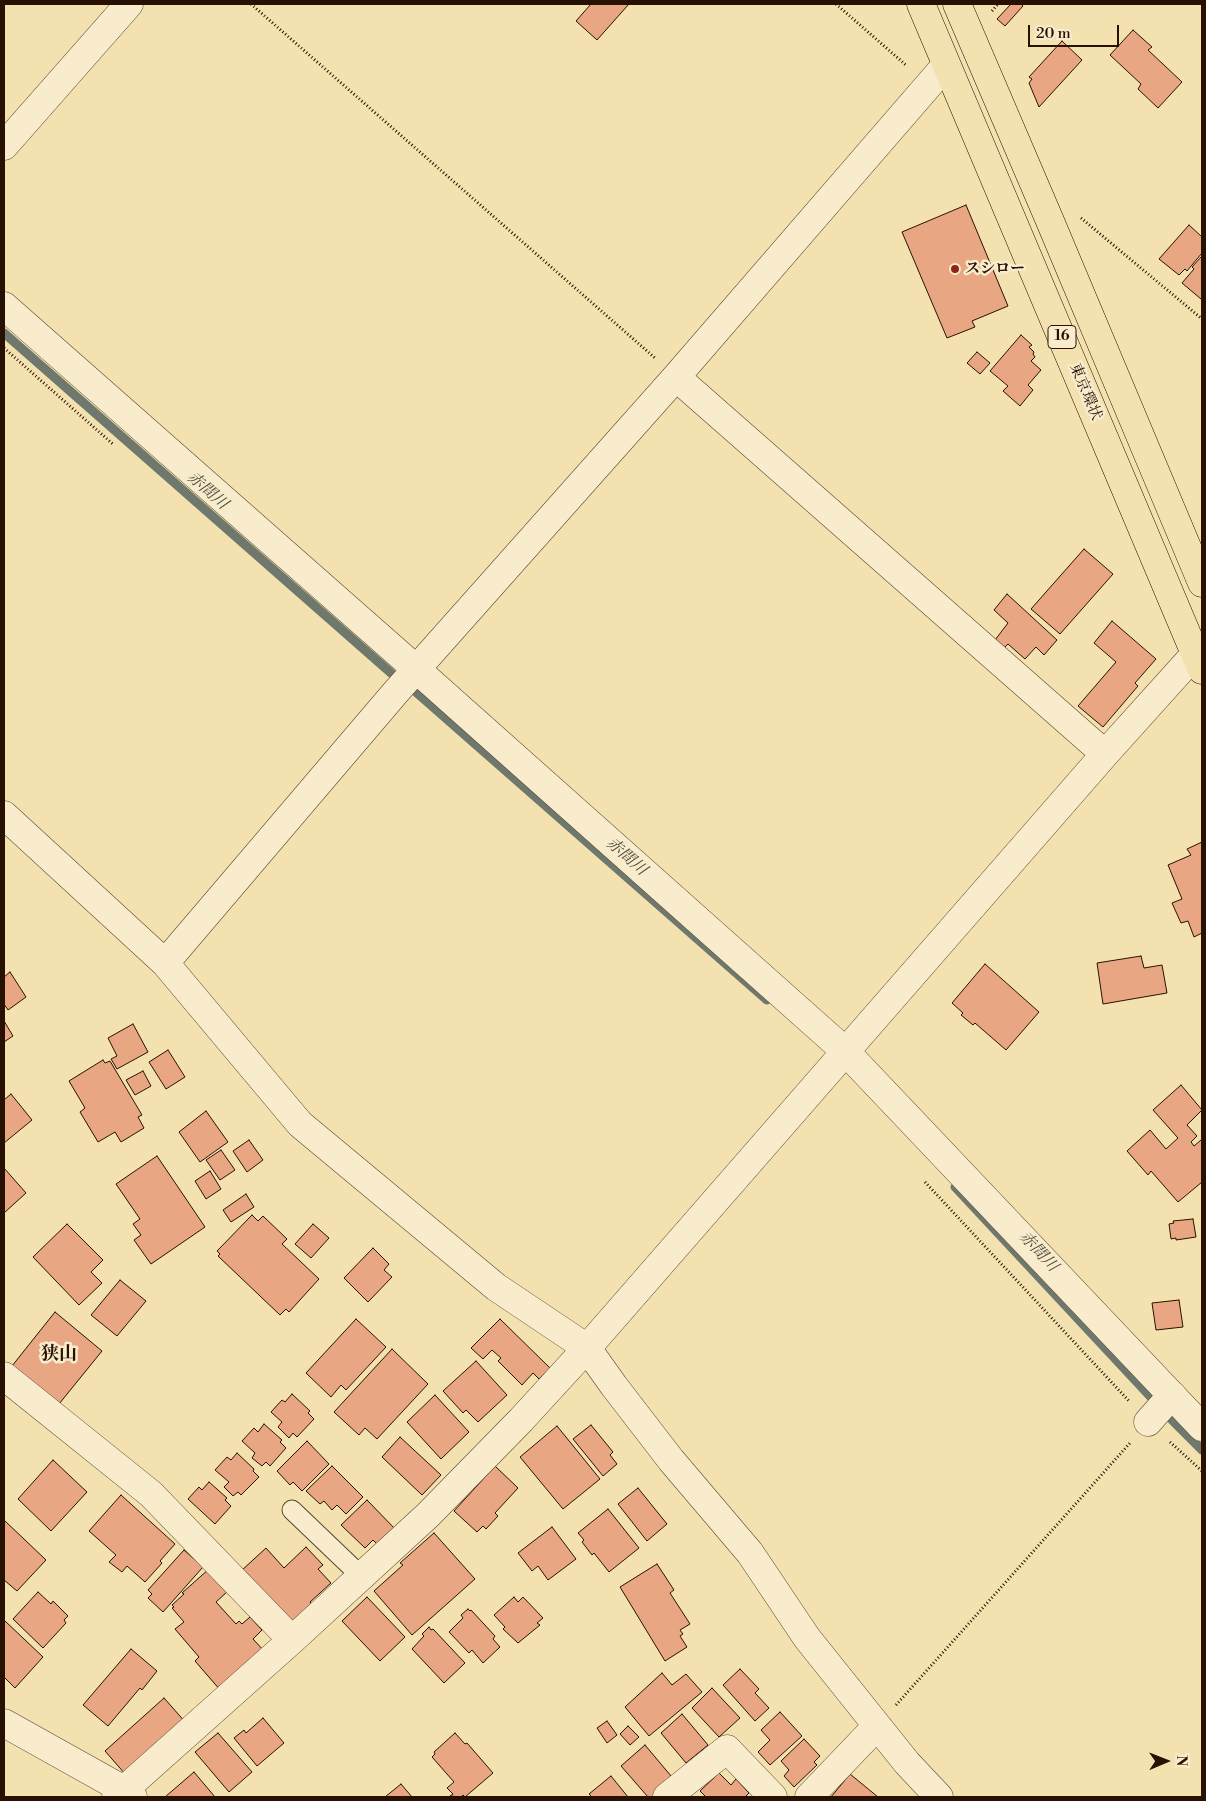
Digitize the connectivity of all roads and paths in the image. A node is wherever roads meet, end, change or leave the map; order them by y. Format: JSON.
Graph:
{"nodes":[{"id":1,"x":129,"y":4,"type":"edge"},
{"id":2,"x":251,"y":4,"type":"edge"},
{"id":3,"x":836,"y":4,"type":"edge"},
{"id":4,"x":921,"y":4,"type":"edge"},
{"id":5,"x":957,"y":4,"type":"edge"},
{"id":6,"x":938,"y":75,"type":"junction"},
{"id":7,"x":4,"y":146,"type":"edge"},
{"id":8,"x":1050,"y":221,"type":"junction"},
{"id":9,"x":4,"y":306,"type":"edge"},
{"id":10,"x":1202,"y":319,"type":"edge"},
{"id":11,"x":4,"y":348,"type":"edge"},
{"id":12,"x":676,"y":377,"type":"junction"},
{"id":13,"x":115,"y":446,"type":"dead end"},
{"id":14,"x":1202,"y":583,"type":"edge"},
{"id":15,"x":1199,"y":661,"type":"edge"},
{"id":16,"x":416,"y":669,"type":"junction"},
{"id":17,"x":1105,"y":754,"type":"junction"},
{"id":18,"x":4,"y":815,"type":"edge"},
{"id":19,"x":164,"y":963,"type":"junction"},
{"id":20,"x":845,"y":1052,"type":"junction"},
{"id":21,"x":920,"y":1176,"type":"dead end"},
{"id":22,"x":587,"y":1348,"type":"junction"},
{"id":23,"x":4,"y":1376,"type":"edge"},
{"id":24,"x":1171,"y":1397,"type":"junction"},
{"id":25,"x":1150,"y":1420,"type":"junction"},
{"id":26,"x":1202,"y":1427,"type":"edge"},
{"id":27,"x":1202,"y":1471,"type":"edge"},
{"id":28,"x":292,"y":1510,"type":"dead end"},
{"id":29,"x":361,"y":1576,"type":"junction"},
{"id":30,"x":292,"y":1640,"type":"junction"},
{"id":31,"x":4,"y":1723,"type":"edge"},
{"id":32,"x":877,"y":1726,"type":"junction"},
{"id":33,"x":124,"y":1795,"type":"edge"},
{"id":34,"x":667,"y":1797,"type":"edge"},
{"id":35,"x":773,"y":1797,"type":"edge"},
{"id":36,"x":809,"y":1797,"type":"edge"},
{"id":37,"x":939,"y":1797,"type":"edge"}],
"edges":[{"from":1,"to":7,"type":"street"},
{"from":2,"to":12,"type":"path"},
{"from":3,"to":6,"type":"path"},
{"from":4,"to":6,"type":"highway","name":"東京環状","number":"16"},
{"from":5,"to":8,"type":"highway","number":"16"},
{"from":6,"to":12,"type":"street"},
{"from":6,"to":15,"type":"highway","name":"東京環状","number":"16"},
{"from":8,"to":10,"type":"path"},
{"from":8,"to":14,"type":"highway","number":"16"},
{"from":9,"to":16,"type":"street"},
{"from":11,"to":13,"type":"path"},
{"from":12,"to":16,"type":"street"},
{"from":12,"to":17,"type":"street"},
{"from":15,"to":17,"type":"street"},
{"from":16,"to":19,"type":"street"},
{"from":16,"to":20,"type":"street"},
{"from":17,"to":20,"type":"street"},
{"from":18,"to":19,"type":"street"},
{"from":19,"to":22,"type":"street"},
{"from":20,"to":22,"type":"street"},
{"from":20,"to":24,"type":"street"},
{"from":21,"to":25,"type":"path"},
{"from":22,"to":29,"type":"street"},
{"from":22,"to":32,"type":"street"},
{"from":23,"to":30,"type":"street"},
{"from":24,"to":25,"type":"street"},
{"from":24,"to":26,"type":"street"},
{"from":25,"to":27,"type":"path"},
{"from":25,"to":32,"type":"path"},
{"from":28,"to":29,"type":"lane"},
{"from":29,"to":30,"type":"street"},
{"from":30,"to":33,"type":"street"},
{"from":31,"to":33,"type":"street"},
{"from":32,"to":36,"type":"street"},
{"from":32,"to":37,"type":"street"},
{"from":34,"to":35,"type":"street"}]}
